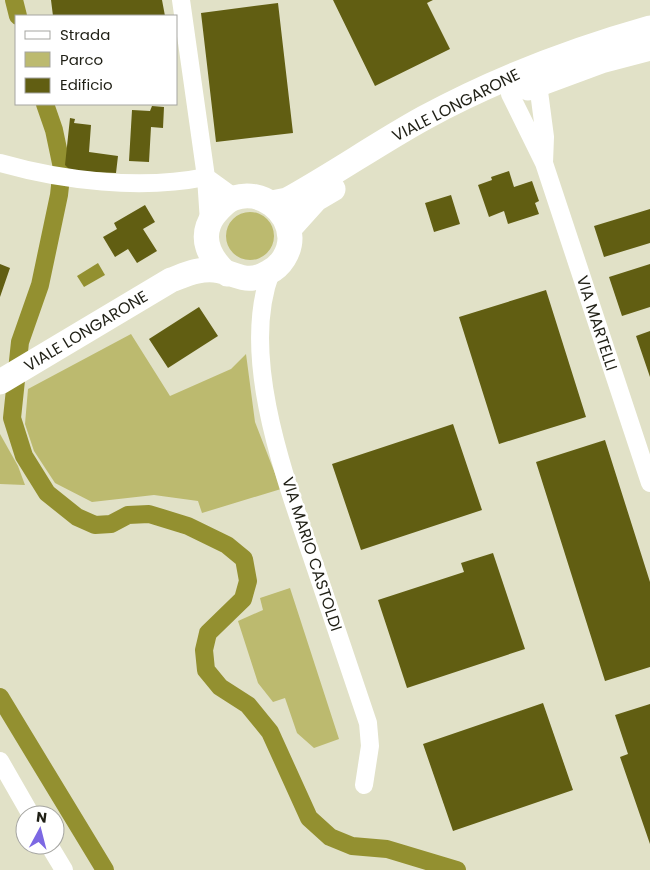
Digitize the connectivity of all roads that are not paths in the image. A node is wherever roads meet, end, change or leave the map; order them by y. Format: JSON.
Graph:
{"nodes":[{"id":1,"x":182,"y":0,"type":"edge"},
{"id":2,"x":650,"y":28,"type":"edge"},
{"id":3,"x":650,"y":48,"type":"edge"},
{"id":4,"x":522,"y":84,"type":"junction"},
{"id":5,"x":0,"y":163,"type":"edge"},
{"id":6,"x":544,"y":163,"type":"junction"},
{"id":7,"x":206,"y":178,"type":"junction"},
{"id":8,"x":235,"y":198,"type":"junction"},
{"id":9,"x":272,"y":203,"type":"junction"},
{"id":10,"x":290,"y":229,"type":"junction"},
{"id":11,"x":208,"y":230,"type":"junction"},
{"id":12,"x":271,"y":272,"type":"junction"},
{"id":13,"x":235,"y":277,"type":"junction"},
{"id":14,"x":171,"y":280,"type":"junction"},
{"id":15,"x":260,"y":320,"type":"junction"},
{"id":16,"x":0,"y":382,"type":"edge"},
{"id":17,"x":650,"y":483,"type":"edge"},
{"id":18,"x":0,"y":761,"type":"edge"},
{"id":19,"x":364,"y":785,"type":"dead end"},
{"id":20,"x":25,"y":805,"type":"edge"},
{"id":21,"x":55,"y":855,"type":"edge"},
{"id":22,"x":64,"y":870,"type":"edge"}],
"edges":[{"from":1,"to":7,"type":"street"},
{"from":2,"to":4,"type":"main road","name":"VIALE LONGARONE"},
{"from":3,"to":4,"type":"main road","name":"VIALE LONGARONE"},
{"from":4,"to":6,"type":"street","name":"VIA MARTELLI"},
{"from":4,"to":6,"type":"street","name":"VIA MARTELLI"},
{"from":4,"to":9,"type":"main road","name":"VIALE LONGARONE"},
{"from":4,"to":10,"type":"main road","name":"VIALE LONGARONE"},
{"from":5,"to":7,"type":"street"},
{"from":6,"to":17,"type":"street","name":"VIA MARTELLI"},
{"from":7,"to":8,"type":"street"},
{"from":7,"to":11,"type":"street"},
{"from":8,"to":9,"type":"main road"},
{"from":8,"to":11,"type":"main road"},
{"from":9,"to":10,"type":"main road"},
{"from":10,"to":12,"type":"main road"},
{"from":11,"to":13,"type":"main road"},
{"from":11,"to":14,"type":"main road","name":"VIALE LONGARONE"},
{"from":12,"to":13,"type":"main road"},
{"from":12,"to":15,"type":"street","name":"VIA MARIO CASTOLDI"},
{"from":13,"to":14,"type":"main road","name":"VIALE LONGARONE"},
{"from":13,"to":15,"type":"street","name":"VIA MARIO CASTOLDI"},
{"from":14,"to":16,"type":"main road","name":"VIALE LONGARONE"},
{"from":15,"to":19,"type":"street","name":"VIA MARIO CASTOLDI"},
{"from":18,"to":20,"type":"street"},
{"from":21,"to":22,"type":"street"}]}
